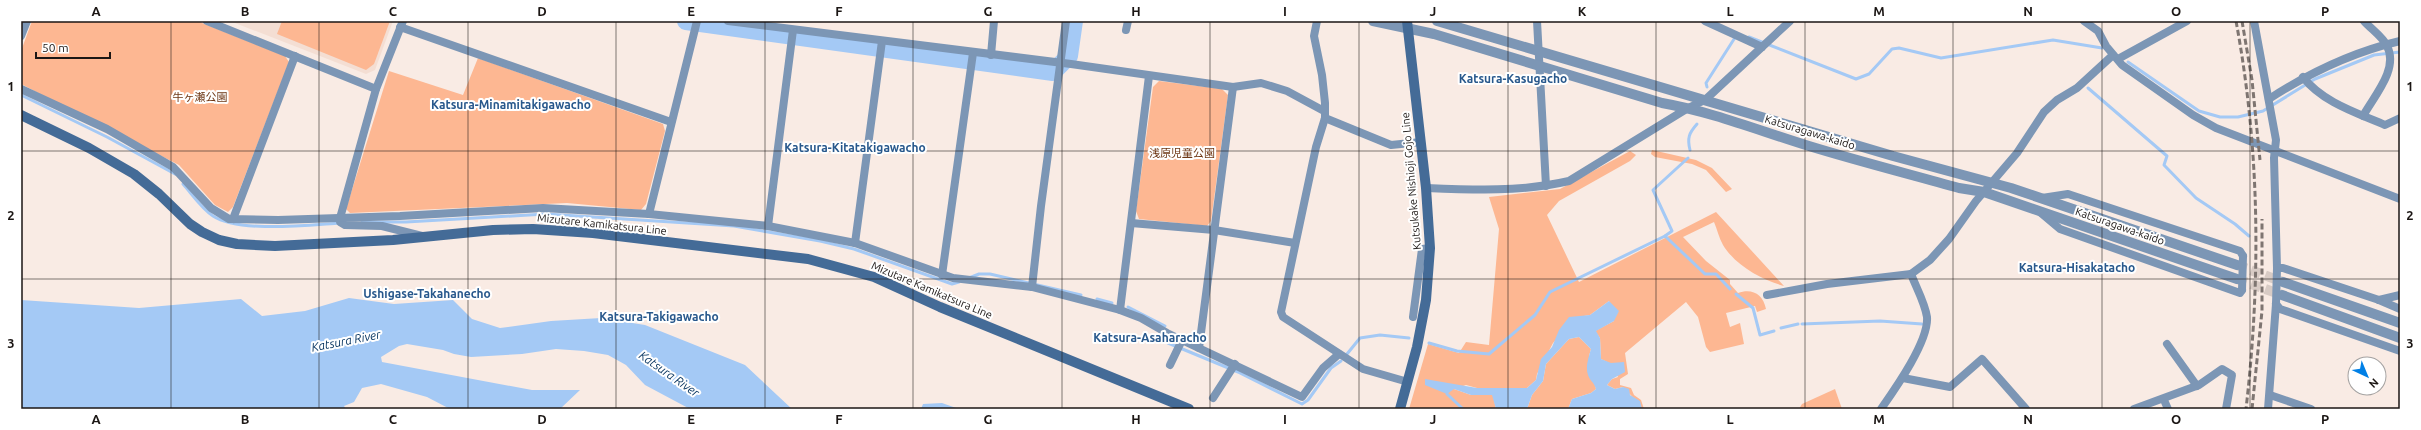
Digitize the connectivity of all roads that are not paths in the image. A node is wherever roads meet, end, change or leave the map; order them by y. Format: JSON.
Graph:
{"nodes":[{"id":1,"x":27,"y":21,"type":"edge"},
{"id":2,"x":207,"y":21,"type":"edge"},
{"id":3,"x":728,"y":21,"type":"edge"},
{"id":4,"x":994,"y":21,"type":"edge"},
{"id":5,"x":1066,"y":21,"type":"edge"},
{"id":6,"x":1317,"y":21,"type":"edge"},
{"id":7,"x":1373,"y":21,"type":"edge"},
{"id":8,"x":1437,"y":21,"type":"edge"},
{"id":9,"x":1537,"y":21,"type":"edge"},
{"id":10,"x":1706,"y":21,"type":"edge"},
{"id":11,"x":1790,"y":21,"type":"edge"},
{"id":12,"x":2084,"y":21,"type":"edge"},
{"id":13,"x":2187,"y":21,"type":"edge"},
{"id":14,"x":2254,"y":21,"type":"edge"},
{"id":15,"x":2364,"y":21,"type":"edge"},
{"id":16,"x":401,"y":24,"type":"edge"},
{"id":17,"x":696,"y":25,"type":"edge"},
{"id":18,"x":1408,"y":25,"type":"edge"},
{"id":19,"x":793,"y":30,"type":"junction"},
{"id":20,"x":21,"y":36,"type":"edge"},
{"id":21,"x":2400,"y":41,"type":"edge"},
{"id":22,"x":882,"y":42,"type":"junction"},
{"id":23,"x":1762,"y":47,"type":"junction"},
{"id":24,"x":2389,"y":50,"type":"junction"},
{"id":25,"x":1538,"y":52,"type":"junction"},
{"id":26,"x":973,"y":54,"type":"junction"},
{"id":27,"x":991,"y":55,"type":"junction"},
{"id":28,"x":295,"y":56,"type":"junction"},
{"id":29,"x":2115,"y":57,"type":"junction"},
{"id":30,"x":1061,"y":63,"type":"junction"},
{"id":31,"x":1540,"y":67,"type":"junction"},
{"id":32,"x":1149,"y":76,"type":"junction"},
{"id":33,"x":2306,"y":81,"type":"junction"},
{"id":34,"x":1233,"y":87,"type":"junction"},
{"id":35,"x":21,"y":88,"type":"edge"},
{"id":36,"x":376,"y":89,"type":"junction"},
{"id":37,"x":1705,"y":100,"type":"junction"},
{"id":38,"x":2270,"y":104,"type":"junction"},
{"id":39,"x":1688,"y":108,"type":"junction"},
{"id":40,"x":21,"y":115,"type":"edge"},
{"id":41,"x":1324,"y":115,"type":"junction"},
{"id":42,"x":2363,"y":116,"type":"junction"},
{"id":43,"x":2400,"y":118,"type":"edge"},
{"id":44,"x":671,"y":122,"type":"junction"},
{"id":45,"x":1421,"y":142,"type":"junction"},
{"id":46,"x":2275,"y":150,"type":"junction"},
{"id":47,"x":1992,"y":182,"type":"junction"},
{"id":48,"x":1546,"y":186,"type":"junction"},
{"id":49,"x":1426,"y":188,"type":"junction"},
{"id":50,"x":1984,"y":192,"type":"junction"},
{"id":51,"x":2042,"y":198,"type":"junction"},
{"id":52,"x":2400,"y":199,"type":"edge"},
{"id":53,"x":2039,"y":212,"type":"junction"},
{"id":54,"x":649,"y":214,"type":"junction"},
{"id":55,"x":233,"y":219,"type":"junction"},
{"id":56,"x":342,"y":222,"type":"junction"},
{"id":57,"x":1131,"y":223,"type":"junction"},
{"id":58,"x":768,"y":226,"type":"junction"},
{"id":59,"x":1214,"y":230,"type":"junction"},
{"id":60,"x":428,"y":238,"type":"junction"},
{"id":61,"x":855,"y":243,"type":"junction"},
{"id":62,"x":1295,"y":243,"type":"junction"},
{"id":63,"x":1430,"y":248,"type":"junction"},
{"id":64,"x":2237,"y":265,"type":"tunnel mouth"},
{"id":65,"x":2277,"y":268,"type":"junction"},
{"id":66,"x":1911,"y":274,"type":"junction"},
{"id":67,"x":942,"y":275,"type":"junction"},
{"id":68,"x":2237,"y":279,"type":"tunnel mouth"},
{"id":69,"x":2283,"y":282,"type":"tunnel mouth"},
{"id":70,"x":1033,"y":284,"type":"junction"},
{"id":71,"x":1767,"y":295,"type":"dead end"},
{"id":72,"x":2400,"y":295,"type":"edge"},
{"id":73,"x":2279,"y":299,"type":"junction"},
{"id":74,"x":2379,"y":300,"type":"junction"},
{"id":75,"x":2400,"y":309,"type":"edge"},
{"id":76,"x":1120,"y":310,"type":"junction"},
{"id":77,"x":1413,"y":317,"type":"dead end"},
{"id":78,"x":2400,"y":323,"type":"edge"},
{"id":79,"x":2400,"y":338,"type":"edge"},
{"id":80,"x":1182,"y":340,"type":"junction"},
{"id":81,"x":2167,"y":344,"type":"dead end"},
{"id":82,"x":1200,"y":348,"type":"junction"},
{"id":83,"x":2400,"y":351,"type":"edge"},
{"id":84,"x":1339,"y":354,"type":"junction"},
{"id":85,"x":1170,"y":364,"type":"dead end"},
{"id":86,"x":1235,"y":364,"type":"junction"},
{"id":87,"x":1903,"y":378,"type":"junction"},
{"id":88,"x":1408,"y":382,"type":"junction"},
{"id":89,"x":2197,"y":386,"type":"junction"},
{"id":90,"x":2270,"y":395,"type":"junction"},
{"id":91,"x":1213,"y":398,"type":"dead end"},
{"id":92,"x":2164,"y":400,"type":"junction"},
{"id":93,"x":1189,"y":409,"type":"edge"},
{"id":94,"x":1400,"y":409,"type":"edge"},
{"id":95,"x":1881,"y":409,"type":"edge"},
{"id":96,"x":2026,"y":409,"type":"edge"},
{"id":97,"x":2134,"y":409,"type":"edge"},
{"id":98,"x":2168,"y":409,"type":"edge"},
{"id":99,"x":2226,"y":409,"type":"edge"},
{"id":100,"x":2268,"y":409,"type":"edge"},
{"id":101,"x":2311,"y":409,"type":"edge"}],
"edges":[{"from":1,"to":20,"type":"street"},
{"from":2,"to":28,"type":"street"},
{"from":3,"to":19,"type":"street"},
{"from":4,"to":27,"type":"street"},
{"from":5,"to":30,"type":"street"},
{"from":6,"to":41,"type":"street"},
{"from":7,"to":18,"type":"street","name":"Katsuragawa-kaido"},
{"from":8,"to":25,"type":"street","name":"Katsuragawa-kaido"},
{"from":9,"to":25,"type":"street"},
{"from":10,"to":23,"type":"street"},
{"from":11,"to":23,"type":"street"},
{"from":12,"to":29,"type":"street"},
{"from":13,"to":29,"type":"street"},
{"from":14,"to":38,"type":"street"},
{"from":15,"to":24,"type":"street"},
{"from":16,"to":36,"type":"street"},
{"from":16,"to":44,"type":"street"},
{"from":17,"to":44,"type":"street"},
{"from":18,"to":31,"type":"street","name":"Katsuragawa-kaido"},
{"from":18,"to":45,"type":"main road","name":"Kutsukake Nishioji Gojo Line"},
{"from":19,"to":22,"type":"street"},
{"from":19,"to":58,"type":"street"},
{"from":21,"to":24,"type":"street"},
{"from":22,"to":26,"type":"street"},
{"from":22,"to":61,"type":"street"},
{"from":23,"to":37,"type":"street"},
{"from":24,"to":33,"type":"street"},
{"from":24,"to":42,"type":"street"},
{"from":25,"to":31,"type":"street"},
{"from":25,"to":37,"type":"street","name":"Katsuragawa-kaido"},
{"from":26,"to":27,"type":"street"},
{"from":26,"to":67,"type":"street"},
{"from":27,"to":30,"type":"street"},
{"from":28,"to":36,"type":"street"},
{"from":28,"to":55,"type":"street"},
{"from":29,"to":46,"type":"street"},
{"from":29,"to":47,"type":"street"},
{"from":30,"to":32,"type":"street"},
{"from":30,"to":70,"type":"street"},
{"from":31,"to":39,"type":"street","name":"Katsuragawa-kaido"},
{"from":31,"to":48,"type":"street"},
{"from":32,"to":34,"type":"street"},
{"from":32,"to":57,"type":"street"},
{"from":33,"to":38,"type":"street"},
{"from":33,"to":42,"type":"street"},
{"from":34,"to":41,"type":"street"},
{"from":34,"to":59,"type":"street"},
{"from":35,"to":55,"type":"street"},
{"from":36,"to":56,"type":"street"},
{"from":37,"to":39,"type":"street"},
{"from":37,"to":47,"type":"street","name":"Katsuragawa-kaido"},
{"from":38,"to":46,"type":"street"},
{"from":39,"to":48,"type":"street"},
{"from":39,"to":50,"type":"street","name":"Katsuragawa-kaido"},
{"from":40,"to":60,"type":"main road","name":"Mizutare Kamikatsura Line"},
{"from":41,"to":45,"type":"street"},
{"from":41,"to":62,"type":"street"},
{"from":42,"to":43,"type":"street"},
{"from":44,"to":54,"type":"street"},
{"from":45,"to":49,"type":"main road","name":"Kutsukake Nishioji Gojo Line"},
{"from":46,"to":52,"type":"street"},
{"from":46,"to":65,"type":"street"},
{"from":47,"to":50,"type":"street"},
{"from":47,"to":51,"type":"street","name":"Katsuragawa-kaido"},
{"from":48,"to":49,"type":"street"},
{"from":49,"to":63,"type":"main road","name":"Kutsukake Nishioji Gojo Line"},
{"from":50,"to":53,"type":"street","name":"Katsuragawa-kaido"},
{"from":50,"to":66,"type":"street"},
{"from":51,"to":53,"type":"street","bridge":true},
{"from":51,"to":64,"type":"street","name":"Katsuragawa-kaido"},
{"from":53,"to":68,"type":"street","name":"Katsuragawa-kaido"},
{"from":54,"to":56,"type":"street"},
{"from":54,"to":58,"type":"street"},
{"from":55,"to":56,"type":"street"},
{"from":56,"to":60,"type":"street"},
{"from":57,"to":59,"type":"street"},
{"from":57,"to":76,"type":"street"},
{"from":58,"to":61,"type":"street"},
{"from":59,"to":62,"type":"street"},
{"from":59,"to":82,"type":"street"},
{"from":60,"to":93,"type":"main road","name":"Mizutare Kamikatsura Line"},
{"from":61,"to":67,"type":"street"},
{"from":62,"to":84,"type":"street"},
{"from":63,"to":77,"type":"street"},
{"from":63,"to":88,"type":"main road","name":"Kutsukake Nishioji Gojo Line"},
{"from":65,"to":73,"type":"street","bridge":true},
{"from":65,"to":74,"type":"street"},
{"from":66,"to":71,"type":"street"},
{"from":66,"to":87,"type":"street"},
{"from":67,"to":70,"type":"street"},
{"from":69,"to":78,"type":"street"},
{"from":70,"to":76,"type":"street"},
{"from":72,"to":74,"type":"street"},
{"from":73,"to":79,"type":"street"},
{"from":73,"to":83,"type":"street"},
{"from":73,"to":90,"type":"street"},
{"from":74,"to":75,"type":"street"},
{"from":76,"to":80,"type":"street"},
{"from":80,"to":82,"type":"street"},
{"from":80,"to":85,"type":"street"},
{"from":81,"to":89,"type":"street"},
{"from":82,"to":86,"type":"street"},
{"from":84,"to":86,"type":"street"},
{"from":84,"to":88,"type":"street"},
{"from":86,"to":91,"type":"street"},
{"from":87,"to":95,"type":"street"},
{"from":87,"to":96,"type":"street"},
{"from":88,"to":94,"type":"main road","name":"Kutsukake Nishioji Gojo Line"},
{"from":89,"to":92,"type":"street"},
{"from":89,"to":99,"type":"street"},
{"from":90,"to":100,"type":"street"},
{"from":90,"to":101,"type":"street"},
{"from":92,"to":97,"type":"street"},
{"from":92,"to":98,"type":"street"}]}
